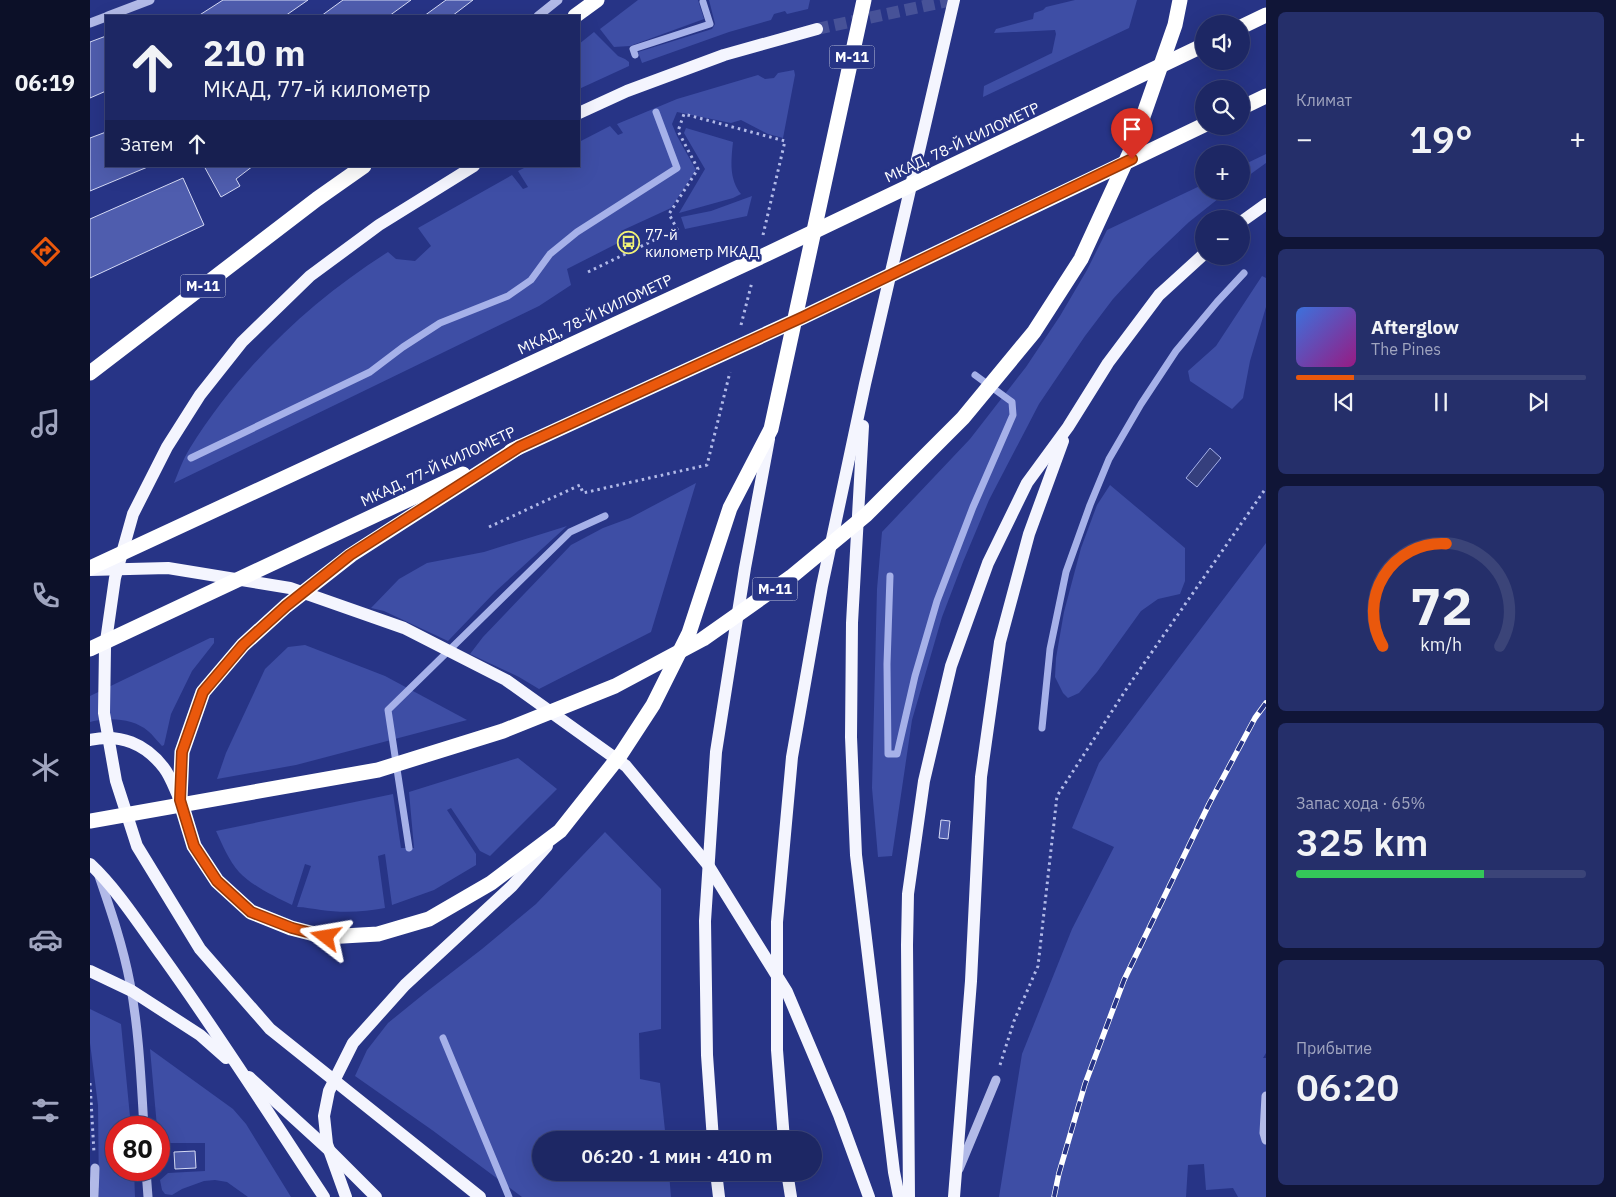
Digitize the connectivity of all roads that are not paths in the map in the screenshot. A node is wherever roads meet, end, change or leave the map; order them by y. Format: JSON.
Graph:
{"nodes":[{"id":1,"x":150,"y":0,"type":"edge"},
{"id":2,"x":558,"y":0,"type":"edge"},
{"id":3,"x":596,"y":0,"type":"edge"},
{"id":4,"x":864,"y":0,"type":"edge"},
{"id":5,"x":954,"y":0,"type":"edge"},
{"id":6,"x":1180,"y":0,"type":"edge"},
{"id":7,"x":112,"y":15,"type":"edge"},
{"id":8,"x":539,"y":15,"type":"edge"},
{"id":9,"x":576,"y":15,"type":"edge"},
{"id":10,"x":1266,"y":15,"type":"edge"},
{"id":11,"x":105,"y":18,"type":"edge"},
{"id":12,"x":90,"y":23,"type":"edge"},
{"id":13,"x":1250,"y":23,"type":"edge"},
{"id":14,"x":817,"y":29,"type":"tunnel mouth"},
{"id":15,"x":1195,"y":49,"type":"edge"},
{"id":16,"x":1266,"y":96,"type":"edge"},
{"id":17,"x":1250,"y":104,"type":"edge"},
{"id":18,"x":580,"y":113,"type":"edge"},
{"id":19,"x":1195,"y":129,"type":"edge"},
{"id":20,"x":356,"y":167,"type":"edge"},
{"id":21,"x":363,"y":167,"type":"edge"},
{"id":22,"x":472,"y":167,"type":"edge"},
{"id":23,"x":317,"y":199,"type":"junction"},
{"id":24,"x":1265,"y":207,"type":"edge"},
{"id":25,"x":1250,"y":216,"type":"edge"},
{"id":26,"x":1195,"y":262,"type":"edge"},
{"id":27,"x":90,"y":373,"type":"edge"},
{"id":28,"x":865,"y":384,"type":"junction"},
{"id":29,"x":1068,"y":426,"type":"junction"},
{"id":30,"x":771,"y":430,"type":"junction"},
{"id":31,"x":519,"y":447,"type":"junction"},
{"id":32,"x":90,"y":569,"type":"edge"},
{"id":33,"x":90,"y":649,"type":"edge"},
{"id":34,"x":90,"y":740,"type":"edge"},
{"id":35,"x":180,"y":800,"type":"junction"},
{"id":36,"x":90,"y":821,"type":"edge"},
{"id":37,"x":560,"y":831,"type":"junction"},
{"id":38,"x":94,"y":868,"type":"edge"},
{"id":39,"x":90,"y":971,"type":"edge"},
{"id":40,"x":996,"y":1080,"type":"road end"},
{"id":41,"x":1266,"y":1096,"type":"edge"},
{"id":42,"x":143,"y":1116,"type":"edge"},
{"id":43,"x":712,"y":1131,"type":"edge"},
{"id":44,"x":783,"y":1131,"type":"edge"},
{"id":45,"x":1266,"y":1140,"type":"edge"},
{"id":46,"x":95,"y":1168,"type":"road end"},
{"id":47,"x":147,"y":1181,"type":"edge"},
{"id":48,"x":717,"y":1181,"type":"edge"},
{"id":49,"x":788,"y":1181,"type":"edge"},
{"id":50,"x":94,"y":1197,"type":"edge"},
{"id":51,"x":148,"y":1197,"type":"edge"},
{"id":52,"x":324,"y":1197,"type":"edge"},
{"id":53,"x":346,"y":1197,"type":"edge"},
{"id":54,"x":376,"y":1197,"type":"edge"},
{"id":55,"x":480,"y":1197,"type":"edge"},
{"id":56,"x":719,"y":1197,"type":"edge"},
{"id":57,"x":791,"y":1197,"type":"edge"},
{"id":58,"x":869,"y":1197,"type":"edge"},
{"id":59,"x":899,"y":1197,"type":"edge"},
{"id":60,"x":908,"y":1197,"type":"edge"},
{"id":61,"x":948,"y":1197,"type":"edge"},
{"id":62,"x":954,"y":1197,"type":"edge"}],
"edges":[{"from":1,"to":7,"type":"street"},
{"from":2,"to":8,"type":"street"},
{"from":3,"to":9,"type":"highway"},
{"from":4,"to":30,"type":"highway","number":"М-11"},
{"from":5,"to":28,"type":"main road"},
{"from":6,"to":36,"type":"highway","number":"М-11"},
{"from":10,"to":13,"type":"highway"},
{"from":11,"to":12,"type":"street"},
{"from":14,"to":18,"type":"main road"},
{"from":15,"to":32,"type":"highway","name":"МКАД, 78-Й КИЛОМЕТР"},
{"from":16,"to":17,"type":"highway"},
{"from":19,"to":31,"type":"highway","name":"МКАД, 77-Й КИЛОМЕТР"},
{"from":20,"to":23,"type":"street","number":"М-11"},
{"from":21,"to":23,"type":"highway","number":"М-11"},
{"from":22,"to":55,"type":"main road"},
{"from":23,"to":27,"type":"highway","number":"М-11"},
{"from":24,"to":25,"type":"main road"},
{"from":26,"to":29,"type":"main road"},
{"from":28,"to":44,"type":"main road"},
{"from":28,"to":59,"type":"main road"},
{"from":29,"to":60,"type":"main road"},
{"from":29,"to":62,"type":"main road"},
{"from":30,"to":37,"type":"highway","number":"М-11"},
{"from":30,"to":43,"type":"main road"},
{"from":31,"to":33,"type":"highway","name":"МКАД, 77-Й КИЛОМЕТР"},
{"from":31,"to":35,"type":"highway","number":"М-11"},
{"from":32,"to":58,"type":"main road"},
{"from":34,"to":35,"type":"main road"},
{"from":35,"to":37,"type":"highway","number":"М-11"},
{"from":37,"to":53,"type":"main road"},
{"from":38,"to":42,"type":"street"},
{"from":38,"to":52,"type":"main road"},
{"from":39,"to":54,"type":"main road"},
{"from":40,"to":61,"type":"street"},
{"from":41,"to":45,"type":"street"},
{"from":46,"to":50,"type":"street"},
{"from":47,"to":51,"type":"street"},
{"from":48,"to":56,"type":"main road"},
{"from":49,"to":57,"type":"main road"}]}
